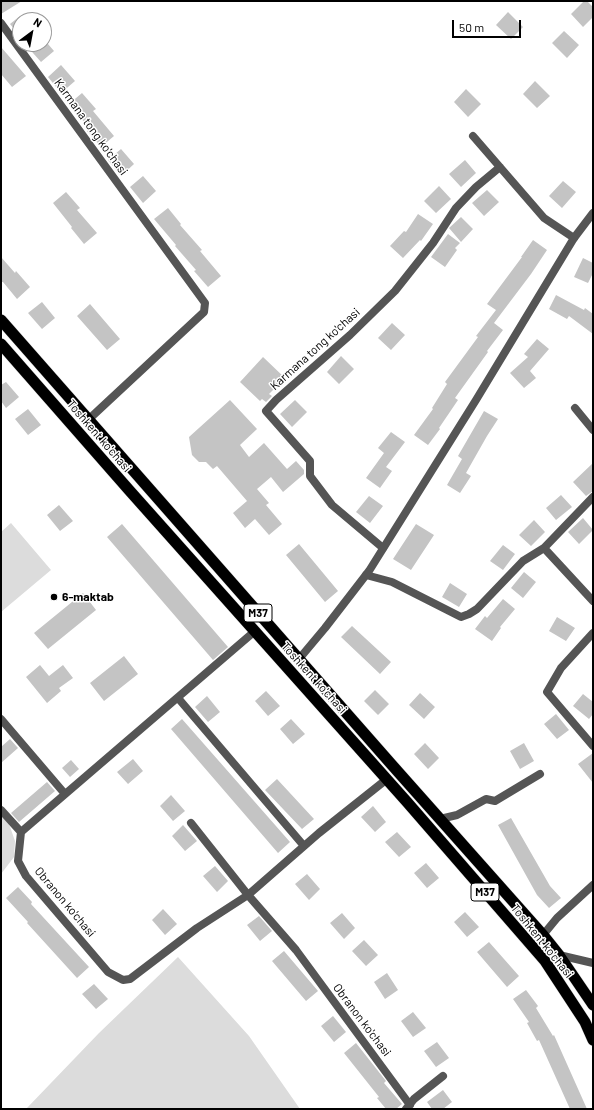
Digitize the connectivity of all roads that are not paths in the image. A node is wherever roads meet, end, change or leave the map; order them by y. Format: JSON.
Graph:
{"nodes":[{"id":1,"x":1,"y":23,"type":"edge"},
{"id":2,"x":473,"y":136,"type":"dead end"},
{"id":3,"x":500,"y":167,"type":"junction"},
{"id":4,"x":593,"y":213,"type":"edge"},
{"id":5,"x":574,"y":238,"type":"junction"},
{"id":6,"x":1,"y":321,"type":"edge"},
{"id":7,"x":1,"y":344,"type":"edge"},
{"id":8,"x":575,"y":408,"type":"dead end"},
{"id":9,"x":88,"y":420,"type":"junction"},
{"id":10,"x":593,"y":430,"type":"edge"},
{"id":11,"x":593,"y":497,"type":"edge"},
{"id":12,"x":383,"y":548,"type":"junction"},
{"id":13,"x":544,"y":548,"type":"junction"},
{"id":14,"x":366,"y":575,"type":"junction"},
{"id":15,"x":593,"y":601,"type":"edge"},
{"id":16,"x":255,"y":631,"type":"junction"},
{"id":17,"x":593,"y":633,"type":"edge"},
{"id":18,"x":300,"y":659,"type":"junction"},
{"id":19,"x":178,"y":698,"type":"junction"},
{"id":20,"x":2,"y":723,"type":"edge"},
{"id":21,"x":593,"y":746,"type":"edge"},
{"id":22,"x":540,"y":774,"type":"dead end"},
{"id":23,"x":387,"y":779,"type":"junction"},
{"id":24,"x":65,"y":794,"type":"junction"},
{"id":25,"x":1,"y":810,"type":"edge"},
{"id":26,"x":440,"y":819,"type":"junction"},
{"id":27,"x":191,"y":823,"type":"dead end"},
{"id":28,"x":21,"y":832,"type":"junction"},
{"id":29,"x":304,"y":846,"type":"junction"},
{"id":30,"x":593,"y":885,"type":"edge"},
{"id":31,"x":248,"y":896,"type":"junction"},
{"id":32,"x":543,"y":935,"type":"junction"},
{"id":33,"x":559,"y":955,"type":"junction"},
{"id":34,"x":593,"y":963,"type":"edge"},
{"id":35,"x":593,"y":1005,"type":"edge"},
{"id":36,"x":593,"y":1040,"type":"edge"},
{"id":37,"x":443,"y":1076,"type":"dead end"},
{"id":38,"x":408,"y":1107,"type":"edge"}],
"edges":[{"from":1,"to":9,"type":"street","name":"Karmana tong ko'chasi"},
{"from":2,"to":3,"type":"street"},
{"from":3,"to":5,"type":"street"},
{"from":3,"to":12,"type":"street","name":"Karmana tong ko'chasi"},
{"from":4,"to":5,"type":"street"},
{"from":5,"to":12,"type":"street"},
{"from":6,"to":9,"type":"highway","name":"Toshkent ko'chasi","number":"M37"},
{"from":7,"to":16,"type":"highway","name":"Toshkent ko'chasi","number":"M37"},
{"from":8,"to":10,"type":"street"},
{"from":9,"to":18,"type":"highway","name":"Toshkent ko'chasi","number":"M37"},
{"from":11,"to":13,"type":"street"},
{"from":12,"to":14,"type":"street"},
{"from":13,"to":14,"type":"street"},
{"from":13,"to":15,"type":"street"},
{"from":14,"to":18,"type":"street"},
{"from":16,"to":19,"type":"street"},
{"from":16,"to":23,"type":"highway","name":"Toshkent ko'chasi","number":"M37"},
{"from":17,"to":21,"type":"street"},
{"from":18,"to":26,"type":"highway","name":"Toshkent ko'chasi","number":"M37"},
{"from":19,"to":24,"type":"street"},
{"from":19,"to":29,"type":"street"},
{"from":20,"to":24,"type":"street"},
{"from":22,"to":26,"type":"street"},
{"from":23,"to":29,"type":"street","name":"Obranon ko'chasi"},
{"from":23,"to":36,"type":"highway","name":"Toshkent ko'chasi","number":"M37"},
{"from":24,"to":28,"type":"street"},
{"from":25,"to":28,"type":"street"},
{"from":26,"to":32,"type":"highway","name":"Toshkent ko'chasi","number":"M37"},
{"from":27,"to":31,"type":"street","name":"Obranon ko'chasi"},
{"from":28,"to":31,"type":"street","name":"Obranon ko'chasi"},
{"from":29,"to":31,"type":"street","name":"Obranon ko'chasi"},
{"from":30,"to":32,"type":"street"},
{"from":31,"to":38,"type":"street","name":"Obranon ko'chasi"},
{"from":32,"to":33,"type":"highway","name":"Toshkent ko'chasi","number":"M37"},
{"from":33,"to":34,"type":"street"},
{"from":33,"to":35,"type":"highway","name":"Toshkent ko'chasi","number":"M37"},
{"from":37,"to":38,"type":"street","name":"Obranon ko'chasi"}]}
